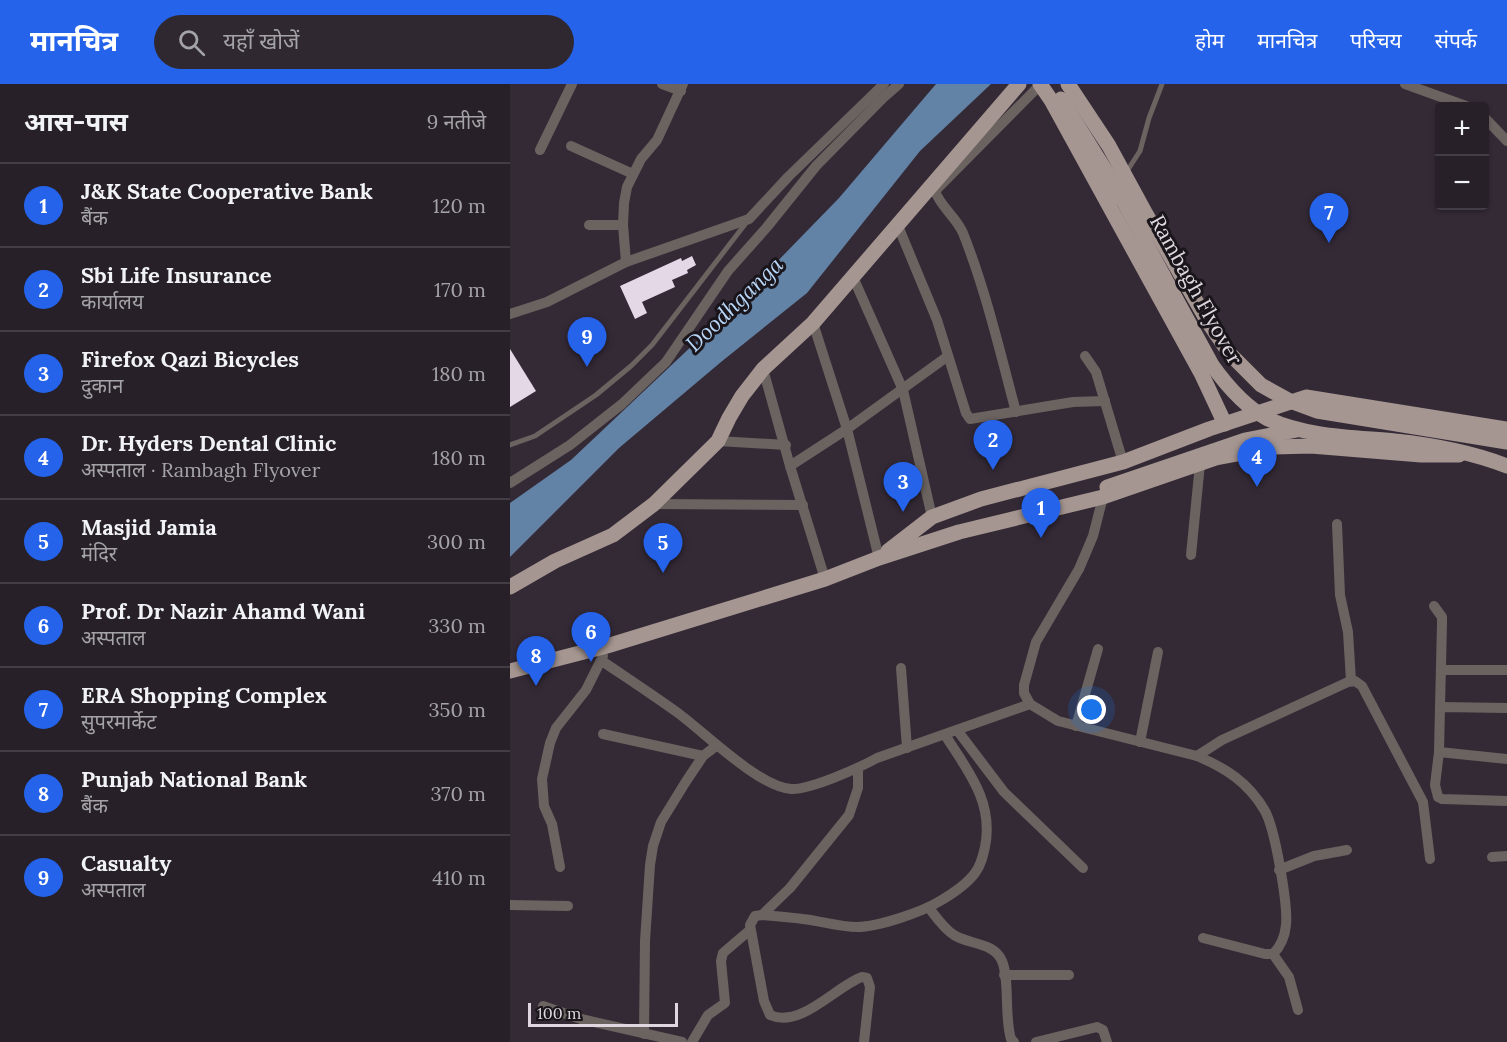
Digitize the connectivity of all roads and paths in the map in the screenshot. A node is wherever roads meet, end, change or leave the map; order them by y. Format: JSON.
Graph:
{"nodes":[{"id":1,"x":572,"y":84,"type":"edge"},
{"id":2,"x":662,"y":84,"type":"edge"},
{"id":3,"x":884,"y":84,"type":"edge"},
{"id":4,"x":899,"y":84,"type":"edge"},
{"id":5,"x":1018,"y":84,"type":"edge"},
{"id":6,"x":1040,"y":84,"type":"edge"},
{"id":7,"x":1049,"y":84,"type":"edge"},
{"id":8,"x":1162,"y":84,"type":"edge"},
{"id":9,"x":1405,"y":84,"type":"edge"},
{"id":10,"x":682,"y":88,"type":"edge"},
{"id":11,"x":1068,"y":92,"type":"edge"},
{"id":12,"x":1455,"y":102,"type":"edge"},
{"id":13,"x":1489,"y":121,"type":"edge"},
{"id":14,"x":1507,"y":141,"type":"edge"},
{"id":15,"x":571,"y":146,"type":"dead end"},
{"id":16,"x":540,"y":150,"type":"dead end"},
{"id":17,"x":633,"y":174,"type":"junction"},
{"id":18,"x":1107,"y":174,"type":"junction"},
{"id":19,"x":1121,"y":182,"type":"junction"},
{"id":20,"x":749,"y":219,"type":"junction"},
{"id":21,"x":589,"y":225,"type":"dead end"},
{"id":22,"x":623,"y":225,"type":"junction"},
{"id":23,"x":898,"y":226,"type":"junction"},
{"id":24,"x":626,"y":262,"type":"junction"},
{"id":25,"x":854,"y":277,"type":"junction"},
{"id":26,"x":510,"y":314,"type":"edge"},
{"id":27,"x":813,"y":323,"type":"junction"},
{"id":28,"x":948,"y":356,"type":"junction"},
{"id":29,"x":1085,"y":356,"type":"dead end"},
{"id":30,"x":763,"y":369,"type":"junction"},
{"id":31,"x":903,"y":390,"type":"junction"},
{"id":32,"x":1290,"y":401,"type":"junction"},
{"id":33,"x":1105,"y":402,"type":"junction"},
{"id":34,"x":1016,"y":412,"type":"junction"},
{"id":35,"x":1228,"y":423,"type":"junction"},
{"id":36,"x":847,"y":429,"type":"junction"},
{"id":37,"x":1507,"y":429,"type":"edge"},
{"id":38,"x":1300,"y":430,"type":"junction"},
{"id":39,"x":718,"y":441,"type":"junction"},
{"id":40,"x":1507,"y":442,"type":"edge"},
{"id":41,"x":510,"y":445,"type":"edge"},
{"id":42,"x":786,"y":445,"type":"junction"},
{"id":43,"x":1169,"y":445,"type":"junction"},
{"id":44,"x":1507,"y":459,"type":"edge"},
{"id":45,"x":1123,"y":462,"type":"junction"},
{"id":46,"x":1200,"y":464,"type":"junction"},
{"id":47,"x":790,"y":466,"type":"junction"},
{"id":48,"x":1507,"y":466,"type":"edge"},
{"id":49,"x":1180,"y":470,"type":"junction"},
{"id":50,"x":510,"y":483,"type":"edge"},
{"id":51,"x":1105,"y":492,"type":"junction"},
{"id":52,"x":654,"y":504,"type":"junction"},
{"id":53,"x":803,"y":505,"type":"junction"},
{"id":54,"x":932,"y":517,"type":"junction"},
{"id":55,"x":1337,"y":524,"type":"dead end"},
{"id":56,"x":1191,"y":555,"type":"dead end"},
{"id":57,"x":879,"y":558,"type":"junction"},
{"id":58,"x":825,"y":579,"type":"junction"},
{"id":59,"x":510,"y":586,"type":"edge"},
{"id":60,"x":1434,"y":606,"type":"dead end"},
{"id":61,"x":607,"y":646,"type":"junction"},
{"id":62,"x":1098,"y":649,"type":"dead end"},
{"id":63,"x":1158,"y":651,"type":"dead end"},
{"id":64,"x":602,"y":661,"type":"junction"},
{"id":65,"x":901,"y":668,"type":"dead end"},
{"id":66,"x":1441,"y":670,"type":"junction"},
{"id":67,"x":1507,"y":670,"type":"edge"},
{"id":68,"x":510,"y":671,"type":"edge"},
{"id":69,"x":1351,"y":681,"type":"junction"},
{"id":70,"x":1030,"y":704,"type":"junction"},
{"id":71,"x":1440,"y":707,"type":"junction"},
{"id":72,"x":1507,"y":708,"type":"edge"},
{"id":73,"x":1076,"y":726,"type":"junction"},
{"id":74,"x":957,"y":730,"type":"junction"},
{"id":75,"x":603,"y":735,"type":"dead end"},
{"id":76,"x":945,"y":735,"type":"junction"},
{"id":77,"x":1140,"y":742,"type":"junction"},
{"id":78,"x":716,"y":746,"type":"junction"},
{"id":79,"x":907,"y":748,"type":"junction"},
{"id":80,"x":1439,"y":752,"type":"junction"},
{"id":81,"x":703,"y":756,"type":"junction"},
{"id":82,"x":1197,"y":756,"type":"junction"},
{"id":83,"x":1507,"y":759,"type":"edge"},
{"id":84,"x":858,"y":768,"type":"junction"},
{"id":85,"x":1507,"y":801,"type":"edge"},
{"id":86,"x":1347,"y":850,"type":"dead end"},
{"id":87,"x":1507,"y":856,"type":"edge"},
{"id":88,"x":1492,"y":857,"type":"dead end"},
{"id":89,"x":1430,"y":859,"type":"dead end"},
{"id":90,"x":560,"y":867,"type":"dead end"},
{"id":91,"x":1083,"y":868,"type":"dead end"},
{"id":92,"x":1279,"y":870,"type":"junction"},
{"id":93,"x":510,"y":905,"type":"edge"},
{"id":94,"x":568,"y":906,"type":"dead end"},
{"id":95,"x":928,"y":908,"type":"junction"},
{"id":96,"x":762,"y":915,"type":"junction"},
{"id":97,"x":750,"y":930,"type":"junction"},
{"id":98,"x":1203,"y":939,"type":"dead end"},
{"id":99,"x":1273,"y":954,"type":"junction"},
{"id":100,"x":1004,"y":975,"type":"junction"},
{"id":101,"x":1069,"y":975,"type":"dead end"},
{"id":102,"x":543,"y":1006,"type":"dead end"},
{"id":103,"x":1298,"y":1011,"type":"dead end"},
{"id":104,"x":644,"y":1034,"type":"junction"},
{"id":105,"x":682,"y":1042,"type":"edge"},
{"id":106,"x":692,"y":1042,"type":"edge"},
{"id":107,"x":864,"y":1042,"type":"edge"},
{"id":108,"x":1014,"y":1042,"type":"edge"},
{"id":109,"x":1036,"y":1042,"type":"edge"},
{"id":110,"x":1107,"y":1042,"type":"edge"}],
"edges":[{"from":1,"to":16,"type":"street"},
{"from":2,"to":10,"type":"street"},
{"from":3,"to":20,"type":"street"},
{"from":4,"to":50,"type":"street"},
{"from":5,"to":23,"type":"main road"},
{"from":6,"to":34,"type":"street"},
{"from":6,"to":35,"type":"main road"},
{"from":7,"to":11,"type":"main road"},
{"from":8,"to":19,"type":"lane"},
{"from":9,"to":12,"type":"street"},
{"from":10,"to":17,"type":"street"},
{"from":11,"to":18,"type":"main road","name":"Rambagh Flyover"},
{"from":11,"to":19,"type":"main road"},
{"from":13,"to":14,"type":"street"},
{"from":15,"to":17,"type":"street"},
{"from":17,"to":22,"type":"street"},
{"from":18,"to":19,"type":"main road","name":"Rambagh Flyover"},
{"from":18,"to":35,"type":"main road"},
{"from":19,"to":32,"type":"main road"},
{"from":19,"to":38,"type":"main road","name":"Rambagh Flyover","bridge":true},
{"from":20,"to":24,"type":"street"},
{"from":20,"to":41,"type":"lane"},
{"from":21,"to":22,"type":"street"},
{"from":22,"to":24,"type":"street"},
{"from":23,"to":25,"type":"main road"},
{"from":23,"to":28,"type":"street"},
{"from":24,"to":26,"type":"street"},
{"from":25,"to":27,"type":"main road"},
{"from":25,"to":31,"type":"street"},
{"from":27,"to":30,"type":"main road"},
{"from":27,"to":36,"type":"street"},
{"from":28,"to":31,"type":"street"},
{"from":28,"to":34,"type":"street"},
{"from":29,"to":33,"type":"street"},
{"from":30,"to":39,"type":"main road"},
{"from":30,"to":42,"type":"street"},
{"from":31,"to":36,"type":"street"},
{"from":31,"to":54,"type":"street"},
{"from":32,"to":35,"type":"main road"},
{"from":32,"to":37,"type":"main road"},
{"from":32,"to":40,"type":"main road"},
{"from":33,"to":34,"type":"street"},
{"from":33,"to":45,"type":"street"},
{"from":35,"to":43,"type":"main road"},
{"from":36,"to":47,"type":"street"},
{"from":36,"to":57,"type":"street"},
{"from":38,"to":48,"type":"main road","name":"Rambagh Flyover","bridge":true},
{"from":38,"to":51,"type":"main road","bridge":true},
{"from":39,"to":42,"type":"street"},
{"from":39,"to":52,"type":"main road"},
{"from":42,"to":47,"type":"street"},
{"from":43,"to":45,"type":"main road"},
{"from":43,"to":49,"type":"main road"},
{"from":44,"to":46,"type":"main road"},
{"from":45,"to":54,"type":"main road"},
{"from":46,"to":49,"type":"main road"},
{"from":46,"to":56,"type":"street"},
{"from":47,"to":53,"type":"street"},
{"from":49,"to":51,"type":"main road"},
{"from":51,"to":57,"type":"main road"},
{"from":51,"to":70,"type":"street"},
{"from":52,"to":53,"type":"street"},
{"from":52,"to":59,"type":"main road"},
{"from":53,"to":58,"type":"street"},
{"from":54,"to":57,"type":"main road"},
{"from":55,"to":69,"type":"street"},
{"from":57,"to":58,"type":"main road"},
{"from":58,"to":61,"type":"main road"},
{"from":60,"to":66,"type":"street"},
{"from":61,"to":64,"type":"street"},
{"from":61,"to":68,"type":"main road"},
{"from":62,"to":73,"type":"street"},
{"from":63,"to":77,"type":"street"},
{"from":64,"to":78,"type":"street"},
{"from":64,"to":90,"type":"street"},
{"from":65,"to":79,"type":"street"},
{"from":66,"to":67,"type":"street"},
{"from":66,"to":71,"type":"street"},
{"from":69,"to":82,"type":"street"},
{"from":69,"to":89,"type":"street"},
{"from":70,"to":73,"type":"street"},
{"from":70,"to":74,"type":"street"},
{"from":71,"to":72,"type":"street"},
{"from":71,"to":80,"type":"street"},
{"from":73,"to":77,"type":"street"},
{"from":74,"to":76,"type":"street"},
{"from":74,"to":91,"type":"street"},
{"from":75,"to":81,"type":"street"},
{"from":76,"to":79,"type":"street"},
{"from":76,"to":95,"type":"street"},
{"from":77,"to":82,"type":"street"},
{"from":78,"to":81,"type":"street"},
{"from":78,"to":84,"type":"street"},
{"from":79,"to":84,"type":"street"},
{"from":80,"to":83,"type":"street"},
{"from":80,"to":85,"type":"street"},
{"from":81,"to":104,"type":"street"},
{"from":82,"to":92,"type":"street"},
{"from":84,"to":96,"type":"street"},
{"from":86,"to":92,"type":"street"},
{"from":87,"to":88,"type":"street"},
{"from":92,"to":99,"type":"street"},
{"from":93,"to":94,"type":"street"},
{"from":95,"to":96,"type":"street"},
{"from":95,"to":100,"type":"street"},
{"from":96,"to":97,"type":"street"},
{"from":97,"to":106,"type":"street"},
{"from":97,"to":107,"type":"street"},
{"from":98,"to":99,"type":"street"},
{"from":99,"to":103,"type":"street"},
{"from":100,"to":101,"type":"street"},
{"from":100,"to":108,"type":"street"},
{"from":102,"to":104,"type":"street"},
{"from":104,"to":105,"type":"street"},
{"from":109,"to":110,"type":"street"}]}
